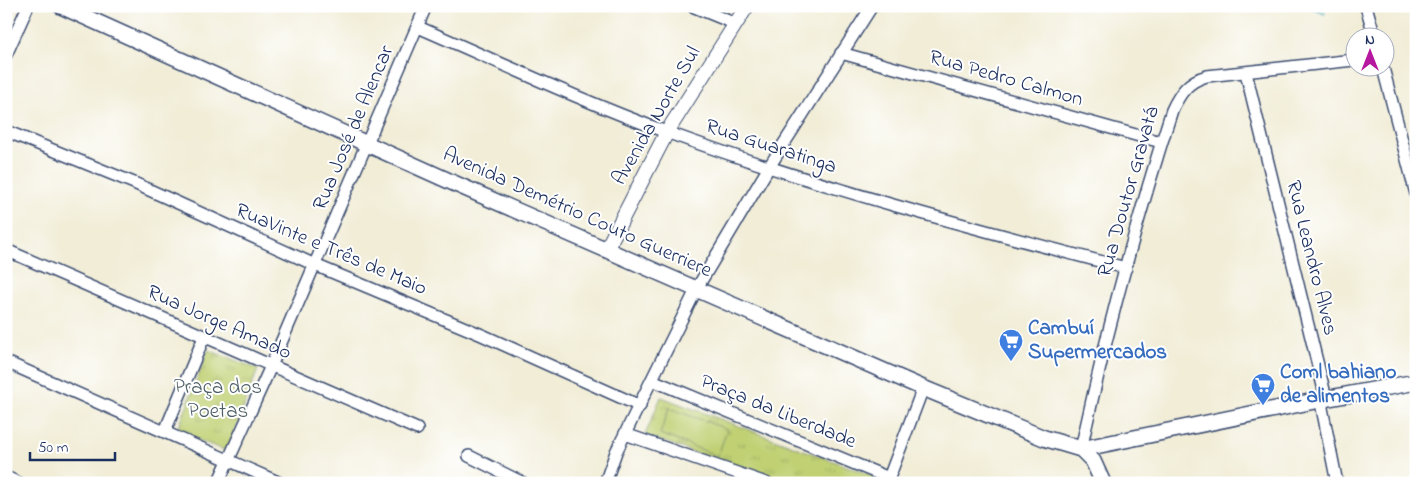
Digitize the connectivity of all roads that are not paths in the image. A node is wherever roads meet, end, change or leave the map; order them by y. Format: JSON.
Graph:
{"nodes":[{"id":1,"x":28,"y":6,"type":"edge"},
{"id":2,"x":61,"y":6,"type":"edge"},
{"id":3,"x":426,"y":6,"type":"edge"},
{"id":4,"x":692,"y":6,"type":"edge"},
{"id":5,"x":747,"y":6,"type":"edge"},
{"id":6,"x":872,"y":6,"type":"edge"},
{"id":7,"x":1366,"y":6,"type":"edge"},
{"id":8,"x":736,"y":24,"type":"junction"},
{"id":9,"x":418,"y":27,"type":"junction"},
{"id":10,"x":1372,"y":28,"type":"edge"},
{"id":11,"x":841,"y":53,"type":"junction"},
{"id":12,"x":6,"y":54,"type":"edge"},
{"id":13,"x":1344,"y":61,"type":"edge"},
{"id":14,"x":1246,"y":73,"type":"junction"},
{"id":15,"x":1386,"y":78,"type":"edge"},
{"id":16,"x":6,"y":131,"type":"edge"},
{"id":17,"x":667,"y":132,"type":"junction"},
{"id":18,"x":1162,"y":142,"type":"junction"},
{"id":19,"x":366,"y":144,"type":"junction"},
{"id":20,"x":769,"y":167,"type":"junction"},
{"id":21,"x":1416,"y":194,"type":"edge"},
{"id":22,"x":607,"y":248,"type":"junction"},
{"id":23,"x":6,"y":250,"type":"edge"},
{"id":24,"x":315,"y":265,"type":"junction"},
{"id":25,"x":1126,"y":268,"type":"junction"},
{"id":26,"x":696,"y":288,"type":"junction"},
{"id":27,"x":204,"y":337,"type":"junction"},
{"id":28,"x":6,"y":362,"type":"edge"},
{"id":29,"x":271,"y":366,"type":"junction"},
{"id":30,"x":652,"y":380,"type":"junction"},
{"id":31,"x":1416,"y":382,"type":"edge"},
{"id":32,"x":923,"y":388,"type":"junction"},
{"id":33,"x":1324,"y":399,"type":"junction"},
{"id":34,"x":640,"y":406,"type":"junction"},
{"id":35,"x":417,"y":429,"type":"dead end"},
{"id":36,"x":165,"y":431,"type":"junction"},
{"id":37,"x":625,"y":434,"type":"junction"},
{"id":38,"x":1081,"y":449,"type":"junction"},
{"id":39,"x":469,"y":456,"type":"dead end"},
{"id":40,"x":228,"y":460,"type":"junction"},
{"id":41,"x":6,"y":477,"type":"edge"},
{"id":42,"x":888,"y":480,"type":"edge"},
{"id":43,"x":20,"y":483,"type":"edge"},
{"id":44,"x":218,"y":483,"type":"edge"},
{"id":45,"x":280,"y":483,"type":"edge"},
{"id":46,"x":523,"y":483,"type":"edge"},
{"id":47,"x":605,"y":483,"type":"edge"},
{"id":48,"x":766,"y":483,"type":"edge"},
{"id":49,"x":1103,"y":483,"type":"edge"},
{"id":50,"x":1337,"y":483,"type":"edge"}],
"edges":[{"from":1,"to":12,"type":"street"},
{"from":2,"to":19,"type":"main road","name":"Avenida Demétrio Couto Guerriere"},
{"from":3,"to":9,"type":"street","name":"Rua José de Alencar"},
{"from":4,"to":8,"type":"street"},
{"from":5,"to":8,"type":"street","name":"Avenida Norte Sul"},
{"from":6,"to":11,"type":"street"},
{"from":7,"to":10,"type":"street"},
{"from":8,"to":17,"type":"street","name":"Avenida Norte Sul"},
{"from":9,"to":17,"type":"street","name":"Rua Guaratinga"},
{"from":9,"to":19,"type":"street","name":"Rua José de Alencar"},
{"from":11,"to":18,"type":"street","name":"Rua Pedro Calmon"},
{"from":11,"to":20,"type":"street"},
{"from":13,"to":14,"type":"street","name":"Rua Doutor Gravatá"},
{"from":14,"to":18,"type":"street","name":"Rua Doutor Gravatá"},
{"from":14,"to":33,"type":"street","name":"Rua Leandro Alves"},
{"from":15,"to":21,"type":"street"},
{"from":16,"to":24,"type":"street","name":"RuaVinte e Três de Maio"},
{"from":17,"to":20,"type":"street","name":"Rua Guaratinga"},
{"from":17,"to":22,"type":"street","name":"Avenida Norte Sul"},
{"from":18,"to":25,"type":"street","name":"Rua Doutor Gravatá"},
{"from":19,"to":22,"type":"main road","name":"Avenida Demétrio Couto Guerriere"},
{"from":19,"to":24,"type":"street","name":"Rua José de Alencar"},
{"from":20,"to":25,"type":"street","name":"Rua Guaratinga"},
{"from":20,"to":26,"type":"street"},
{"from":22,"to":26,"type":"main road","name":"Avenida Demétrio Couto Guerriere"},
{"from":23,"to":27,"type":"street","name":"Rua Jorge Amado"},
{"from":24,"to":29,"type":"street","name":"Rua José de Alencar"},
{"from":24,"to":34,"type":"street","name":"RuaVinte e Três de Maio"},
{"from":25,"to":38,"type":"street","name":"Rua Doutor Gravatá"},
{"from":26,"to":30,"type":"street"},
{"from":26,"to":32,"type":"main road","name":"Avenida Demétrio Couto Guerriere"},
{"from":27,"to":29,"type":"street","name":"Rua Jorge Amado"},
{"from":27,"to":36,"type":"street"},
{"from":28,"to":36,"type":"street"},
{"from":29,"to":35,"type":"street","name":"Rua Jorge Amado"},
{"from":29,"to":40,"type":"street","name":"Rua José de Alencar"},
{"from":30,"to":34,"type":"street"},
{"from":30,"to":42,"type":"street","name":"Praça da Liberdade"},
{"from":31,"to":33,"type":"main road"},
{"from":32,"to":38,"type":"main road","name":"Avenida Demétrio Couto Guerriere"},
{"from":32,"to":42,"type":"street"},
{"from":33,"to":38,"type":"main road"},
{"from":33,"to":50,"type":"street","name":"Rua Leandro Alves"},
{"from":34,"to":37,"type":"street"},
{"from":36,"to":40,"type":"street"},
{"from":37,"to":47,"type":"street"},
{"from":37,"to":48,"type":"street"},
{"from":38,"to":49,"type":"main road"},
{"from":39,"to":46,"type":"street"},
{"from":40,"to":44,"type":"street","name":"Rua José de Alencar"},
{"from":40,"to":45,"type":"street"},
{"from":41,"to":43,"type":"street"}]}
